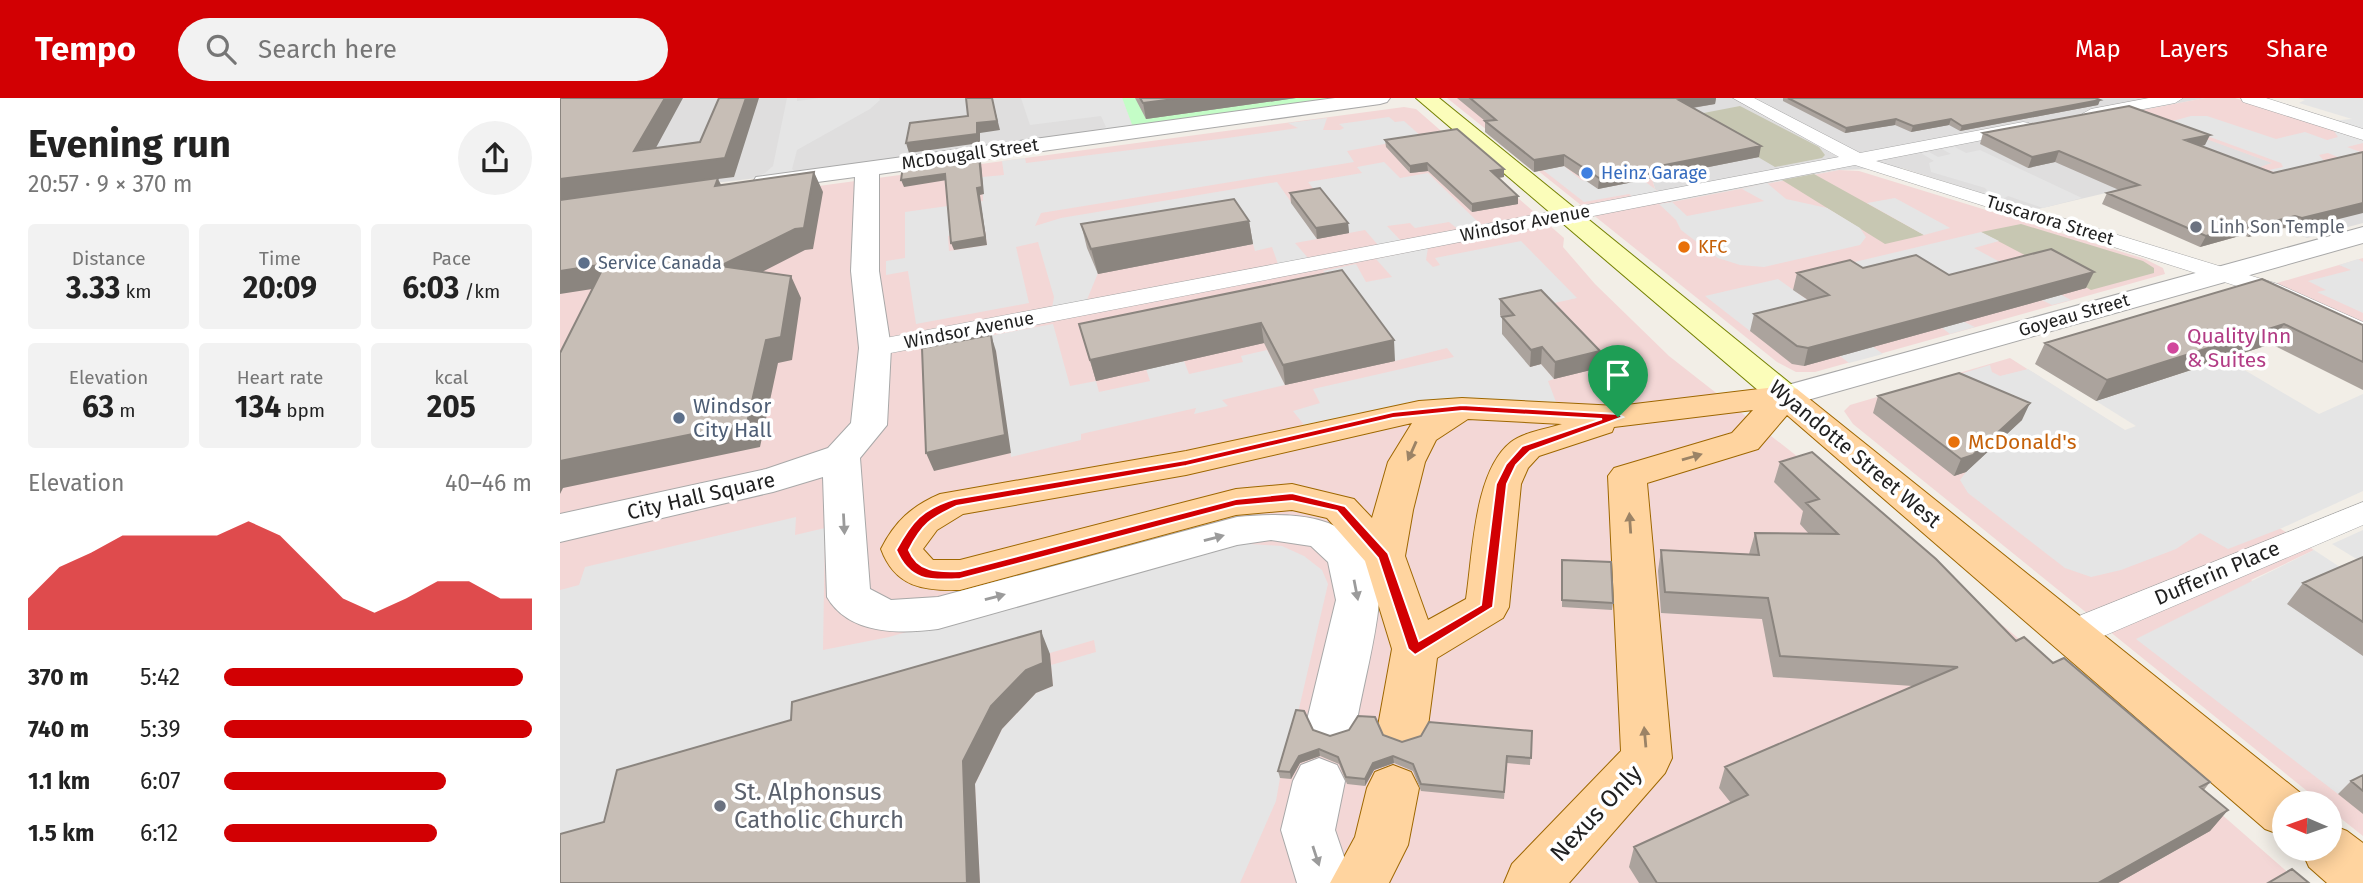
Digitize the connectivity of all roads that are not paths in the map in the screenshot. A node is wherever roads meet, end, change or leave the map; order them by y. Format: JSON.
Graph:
{"nodes":[{"id":1,"x":1380,"y":98,"type":"edge"},
{"id":2,"x":1426,"y":98,"type":"edge"},
{"id":3,"x":1741,"y":98,"type":"edge"},
{"id":4,"x":2175,"y":98,"type":"edge"},
{"id":5,"x":2249,"y":98,"type":"edge"},
{"id":6,"x":2066,"y":119,"type":"edge"},
{"id":7,"x":2041,"y":124,"type":"edge"},
{"id":8,"x":2363,"y":135,"type":"edge"},
{"id":9,"x":1858,"y":159,"type":"junction"},
{"id":10,"x":867,"y":168,"type":"junction"},
{"id":11,"x":744,"y":185,"type":"edge"},
{"id":12,"x":1567,"y":215,"type":"junction"},
{"id":13,"x":2363,"y":235,"type":"edge"},
{"id":14,"x":2224,"y":274,"type":"junction"},
{"id":15,"x":2363,"y":331,"type":"edge"},
{"id":16,"x":876,"y":348,"type":"junction"},
{"id":17,"x":1785,"y":396,"type":"junction"},
{"id":18,"x":1462,"y":408,"type":"junction"},
{"id":19,"x":1618,"y":417,"type":"junction"},
{"id":20,"x":841,"y":456,"type":"junction"},
{"id":21,"x":2363,"y":513,"type":"edge"},
{"id":22,"x":560,"y":528,"type":"edge"},
{"id":23,"x":1384,"y":556,"type":"junction"},
{"id":24,"x":2072,"y":635,"type":"junction"},
{"id":25,"x":1415,"y":649,"type":"junction"},
{"id":26,"x":1332,"y":720,"type":"dead end"},
{"id":27,"x":1403,"y":726,"type":"dead end"},
{"id":28,"x":1319,"y":781,"type":"dead end"},
{"id":29,"x":1394,"y":788,"type":"dead end"},
{"id":30,"x":2272,"y":802,"type":"edge"},
{"id":31,"x":2342,"y":861,"type":"edge"},
{"id":32,"x":2363,"y":878,"type":"edge"},
{"id":33,"x":1325,"y":883,"type":"edge"},
{"id":34,"x":1358,"y":883,"type":"edge"},
{"id":35,"x":1532,"y":883,"type":"edge"}],
"edges":[{"from":1,"to":10,"type":"street","name":"McDougall Street"},
{"from":2,"to":12,"type":"main road","name":"Wyandotte Street West"},
{"from":3,"to":9,"type":"street","name":"Tuscarora Street"},
{"from":4,"to":6,"type":"street"},
{"from":5,"to":8,"type":"street"},
{"from":7,"to":9,"type":"street","name":"Windsor Avenue"},
{"from":9,"to":12,"type":"street","name":"Windsor Avenue"},
{"from":9,"to":14,"type":"street","name":"Tuscarora Street"},
{"from":10,"to":11,"type":"street","name":"McDougall Street"},
{"from":10,"to":16,"type":"street"},
{"from":12,"to":16,"type":"street","name":"Windsor Avenue"},
{"from":12,"to":17,"type":"main road","name":"Wyandotte Street West"},
{"from":13,"to":14,"type":"street","name":"Goyeau Street"},
{"from":14,"to":15,"type":"street","name":"Tuscarora Street"},
{"from":14,"to":17,"type":"street","name":"Goyeau Street"},
{"from":16,"to":20,"type":"street"},
{"from":17,"to":19,"type":"main road"},
{"from":17,"to":24,"type":"main road","name":"Wyandotte Street West"},
{"from":35,"to":17,"type":"main road","name":"Nexus Only","one_way":true},
{"from":18,"to":19,"type":"main road"},
{"from":18,"to":23,"type":"main road","one_way":true},
{"from":18,"to":23,"type":"main road"},
{"from":19,"to":25,"type":"main road"},
{"from":20,"to":22,"type":"street","name":"City Hall Square"},
{"from":20,"to":26,"type":"street","one_way":true},
{"from":21,"to":24,"type":"street","name":"Dufferin Place"},
{"from":23,"to":25,"type":"main road"},
{"from":24,"to":30,"type":"main road","name":"Wyandotte Street West"},
{"from":25,"to":27,"type":"main road"},
{"from":28,"to":33,"type":"street","one_way":true},
{"from":29,"to":34,"type":"main road"},
{"from":31,"to":32,"type":"main road"}]}
